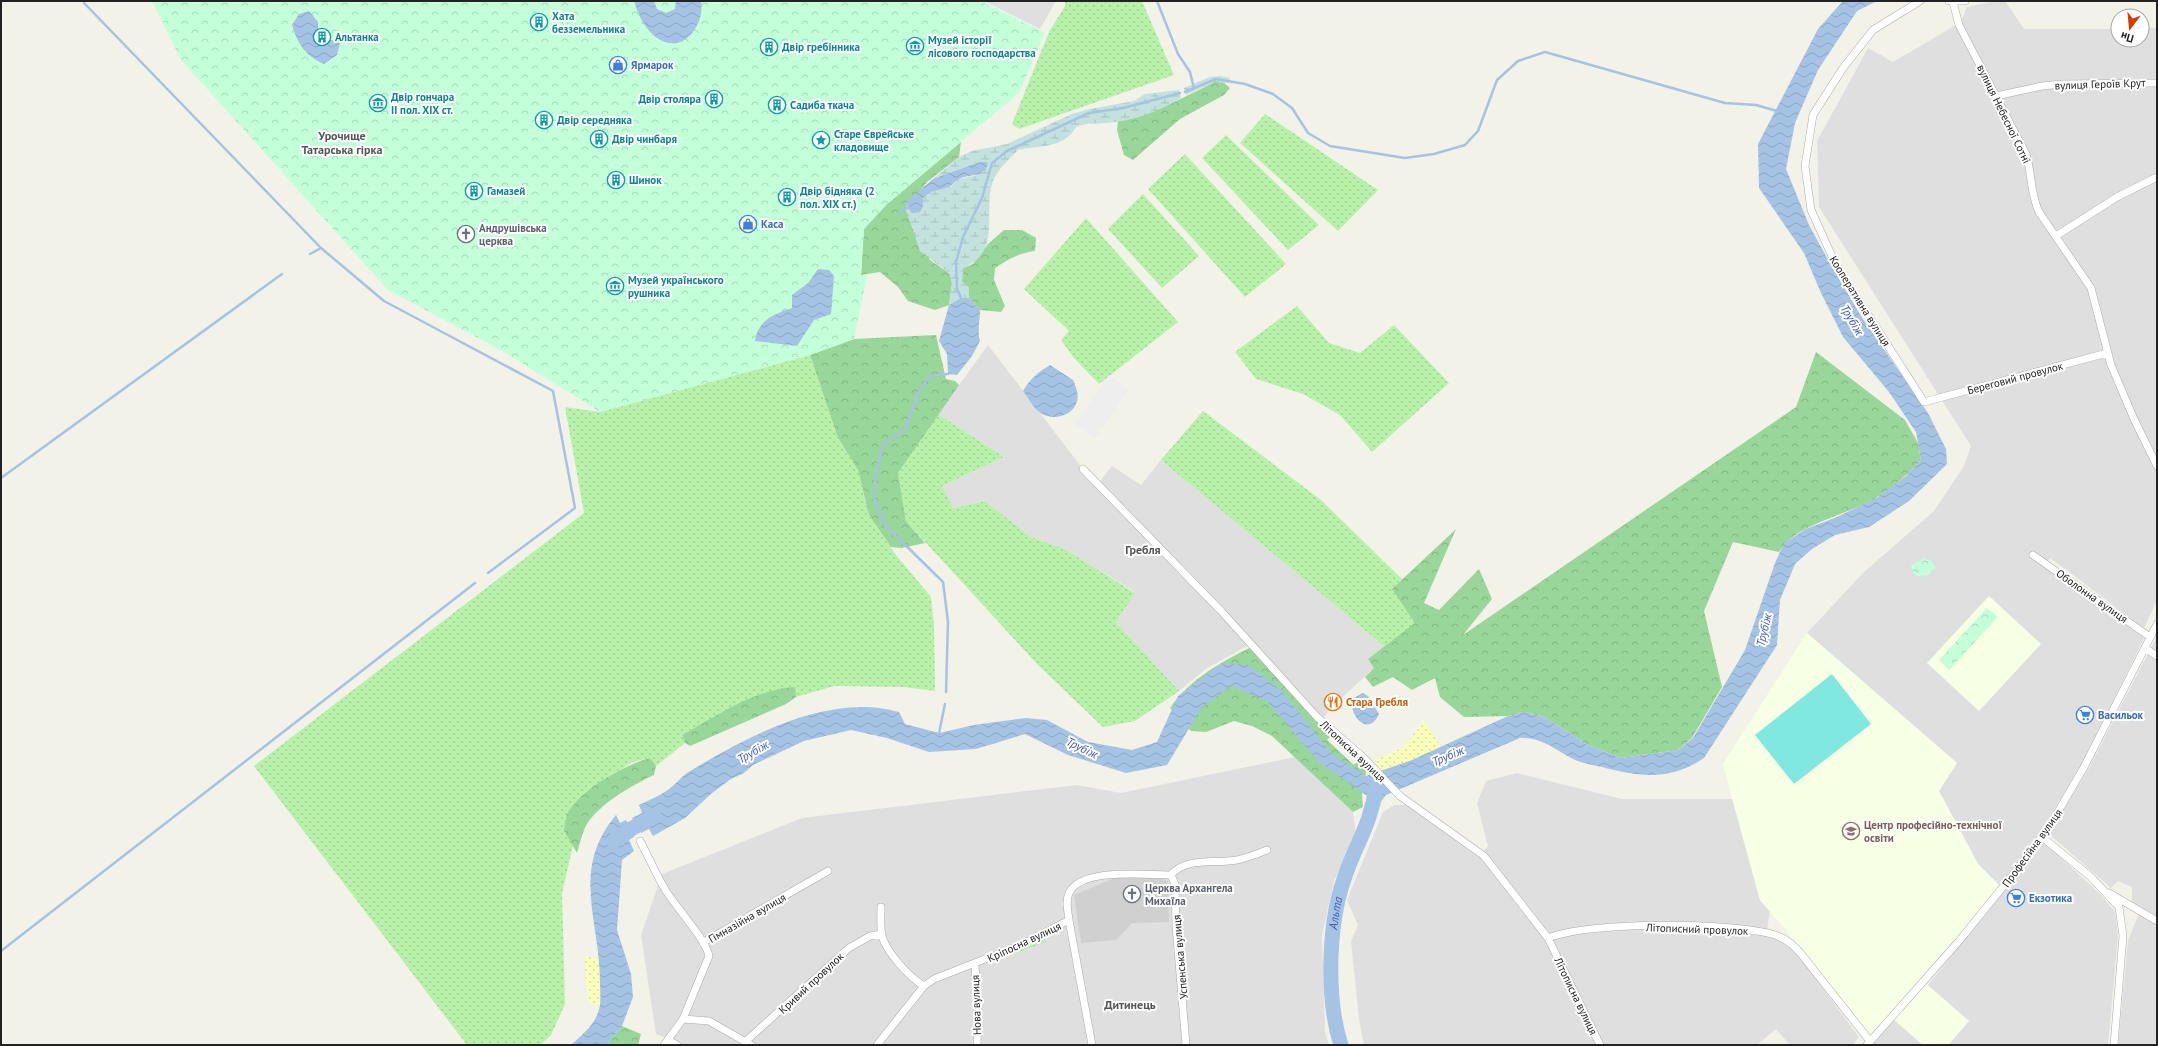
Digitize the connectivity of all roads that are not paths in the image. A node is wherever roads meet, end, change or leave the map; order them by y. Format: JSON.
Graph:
{"nodes":[{"id":1,"x":1920,"y":1,"type":"edge"},
{"id":2,"x":1950,"y":1,"type":"edge"},
{"id":3,"x":1965,"y":1,"type":"edge"},
{"id":4,"x":2157,"y":82,"type":"edge"},
{"id":5,"x":1996,"y":96,"type":"junction"},
{"id":6,"x":2157,"y":177,"type":"edge"},
{"id":7,"x":2056,"y":236,"type":"junction"},
{"id":8,"x":2107,"y":353,"type":"junction"},
{"id":9,"x":1924,"y":402,"type":"joint"},
{"id":10,"x":2157,"y":466,"type":"edge"},
{"id":11,"x":1083,"y":469,"type":"dead end"},
{"id":12,"x":2033,"y":555,"type":"dead end"},
{"id":13,"x":2157,"y":624,"type":"edge"},
{"id":14,"x":2150,"y":638,"type":"junction"},
{"id":15,"x":2145,"y":648,"type":"junction"},
{"id":16,"x":2157,"y":656,"type":"edge"},
{"id":17,"x":2042,"y":837,"type":"junction"},
{"id":18,"x":640,"y":841,"type":"dead end"},
{"id":19,"x":1267,"y":850,"type":"dead end"},
{"id":20,"x":828,"y":871,"type":"dead end"},
{"id":21,"x":1171,"y":875,"type":"junction"},
{"id":22,"x":2105,"y":891,"type":"junction"},
{"id":23,"x":881,"y":907,"type":"dead end"},
{"id":24,"x":1069,"y":920,"type":"junction"},
{"id":25,"x":2157,"y":921,"type":"edge"},
{"id":26,"x":882,"y":934,"type":"junction"},
{"id":27,"x":1548,"y":938,"type":"junction"},
{"id":28,"x":704,"y":942,"type":"junction"},
{"id":29,"x":975,"y":964,"type":"junction"},
{"id":30,"x":924,"y":986,"type":"junction"},
{"id":31,"x":683,"y":1019,"type":"junction"},
{"id":32,"x":666,"y":1042,"type":"edge"},
{"id":33,"x":748,"y":1043,"type":"edge"},
{"id":34,"x":1868,"y":1043,"type":"edge"},
{"id":35,"x":677,"y":1045,"type":"edge"},
{"id":36,"x":877,"y":1045,"type":"edge"},
{"id":37,"x":977,"y":1045,"type":"edge"},
{"id":38,"x":1092,"y":1045,"type":"edge"},
{"id":39,"x":1186,"y":1045,"type":"edge"},
{"id":40,"x":1600,"y":1045,"type":"edge"},
{"id":41,"x":2114,"y":1045,"type":"edge"}],
"edges":[{"from":1,"to":9,"type":"street","name":"Кооперативна вулиця"},
{"from":2,"to":3,"type":"street"},
{"from":2,"to":5,"type":"street","name":"вулиця Небесної Сотні"},
{"from":4,"to":5,"type":"street","name":"вулиця Героїв Крут"},
{"from":5,"to":7,"type":"street","name":"вулиця Небесної Сотні"},
{"from":6,"to":7,"type":"street"},
{"from":7,"to":8,"type":"street","name":"вулиця Небесної Сотні"},
{"from":8,"to":9,"type":"street","name":"Береговий провулок"},
{"from":8,"to":10,"type":"street","name":"вулиця Небесної Сотні"},
{"from":11,"to":27,"type":"street","name":"Літописна вулиця"},
{"from":12,"to":14,"type":"street","name":"Оболонна вулиця"},
{"from":13,"to":14,"type":"street","name":"Професійна вулиця"},
{"from":14,"to":15,"type":"street","name":"Професійна вулиця"},
{"from":15,"to":16,"type":"street"},
{"from":15,"to":17,"type":"street","name":"Професійна вулиця"},
{"from":17,"to":22,"type":"street"},
{"from":17,"to":34,"type":"street","name":"Професійна вулиця"},
{"from":18,"to":28,"type":"street"},
{"from":19,"to":21,"type":"street"},
{"from":20,"to":28,"type":"street","name":"Гімназійна вулиця"},
{"from":21,"to":24,"type":"street","name":"Кріпосна вулиця"},
{"from":21,"to":39,"type":"street","name":"Успенська вулиця"},
{"from":22,"to":25,"type":"street"},
{"from":22,"to":41,"type":"street"},
{"from":23,"to":26,"type":"street"},
{"from":24,"to":29,"type":"street","name":"Кріпосна вулиця"},
{"from":24,"to":38,"type":"street"},
{"from":26,"to":30,"type":"street"},
{"from":26,"to":33,"type":"street","name":"Кривий провулок"},
{"from":27,"to":34,"type":"street","name":"Літописний провулок"},
{"from":27,"to":40,"type":"street","name":"Літописна вулиця"},
{"from":28,"to":31,"type":"street","name":"Гімназійна вулиця"},
{"from":29,"to":30,"type":"street","name":"Кріпосна вулиця"},
{"from":29,"to":37,"type":"street","name":"Нова вулиця"},
{"from":30,"to":36,"type":"street","name":"Кріпосна вулиця"},
{"from":31,"to":32,"type":"street","name":"Гімназійна вулиця"},
{"from":31,"to":33,"type":"street"},
{"from":32,"to":35,"type":"street"}]}
